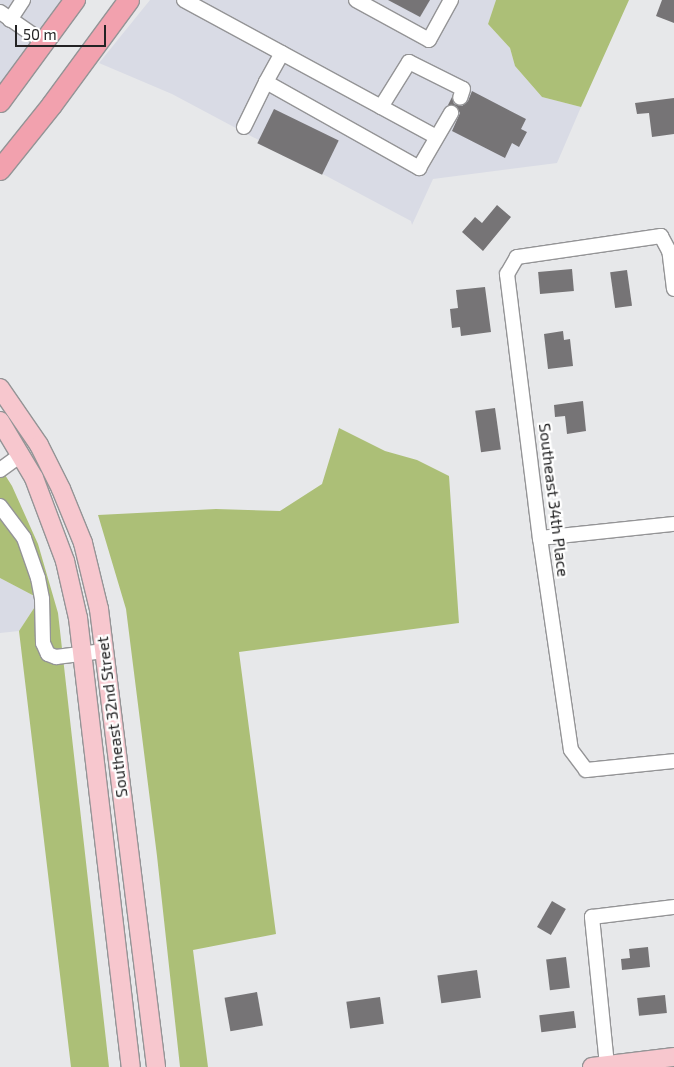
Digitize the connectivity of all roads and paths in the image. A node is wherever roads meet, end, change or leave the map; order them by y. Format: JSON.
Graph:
{"nodes":[{"id":1,"x":23,"y":0,"type":"edge"},
{"id":2,"x":75,"y":0,"type":"edge"},
{"id":3,"x":129,"y":0,"type":"edge"},
{"id":4,"x":184,"y":0,"type":"edge"},
{"id":5,"x":356,"y":0,"type":"edge"},
{"id":6,"x":451,"y":0,"type":"edge"},
{"id":7,"x":5,"y":16,"type":"edge"},
{"id":8,"x":44,"y":43,"type":"junction"},
{"id":9,"x":282,"y":53,"type":"junction"},
{"id":10,"x":266,"y":82,"type":"junction"},
{"id":11,"x":4,"y":91,"type":"edge"},
{"id":12,"x":462,"y":93,"type":"dead end"},
{"id":13,"x":381,"y":107,"type":"junction"},
{"id":14,"x":451,"y":114,"type":"dead end"},
{"id":15,"x":244,"y":127,"type":"dead end"},
{"id":16,"x":436,"y":137,"type":"junction"},
{"id":17,"x":0,"y":170,"type":"edge"},
{"id":18,"x":674,"y":289,"type":"edge"},
{"id":19,"x":0,"y":388,"type":"edge"},
{"id":20,"x":0,"y":421,"type":"edge"},
{"id":21,"x":22,"y":456,"type":"junction"},
{"id":22,"x":0,"y":470,"type":"edge"},
{"id":23,"x":0,"y":506,"type":"edge"},
{"id":24,"x":674,"y":524,"type":"edge"},
{"id":25,"x":540,"y":538,"type":"junction"},
{"id":26,"x":104,"y":651,"type":"junction"},
{"id":27,"x":83,"y":654,"type":"junction"},
{"id":28,"x":674,"y":761,"type":"edge"},
{"id":29,"x":674,"y":907,"type":"edge"},
{"id":30,"x":674,"y":1056,"type":"edge"},
{"id":31,"x":636,"y":1064,"type":"edge"},
{"id":32,"x":600,"y":1066,"type":"edge"},
{"id":33,"x":131,"y":1067,"type":"edge"},
{"id":34,"x":156,"y":1067,"type":"edge"}],
"edges":[{"from":1,"to":7,"type":"street"},
{"from":2,"to":8,"type":"highway"},
{"from":3,"to":17,"type":"highway"},
{"from":4,"to":9,"type":"street"},
{"from":5,"to":6,"type":"street"},
{"from":7,"to":8,"type":"street"},
{"from":8,"to":11,"type":"highway"},
{"from":9,"to":10,"type":"street"},
{"from":9,"to":13,"type":"street"},
{"from":10,"to":15,"type":"street"},
{"from":10,"to":16,"type":"street"},
{"from":12,"to":13,"type":"street"},
{"from":13,"to":16,"type":"street"},
{"from":14,"to":16,"type":"street"},
{"from":18,"to":25,"type":"street","name":"Southeast 34th Place"},
{"from":19,"to":26,"type":"main road","name":"Southeast 32nd Street"},
{"from":20,"to":21,"type":"main road","name":"Southeast 32nd Street"},
{"from":21,"to":22,"type":"street"},
{"from":21,"to":27,"type":"main road","name":"Southeast 32nd Street"},
{"from":23,"to":27,"type":"street"},
{"from":24,"to":25,"type":"street"},
{"from":25,"to":28,"type":"street","name":"Southeast 34th Place"},
{"from":26,"to":27,"type":"street"},
{"from":26,"to":34,"type":"main road","name":"Southeast 32nd Street"},
{"from":27,"to":33,"type":"main road","name":"Southeast 32nd Street"},
{"from":29,"to":32,"type":"street"},
{"from":30,"to":31,"type":"main road"},
{"from":31,"to":32,"type":"main road"}]}
